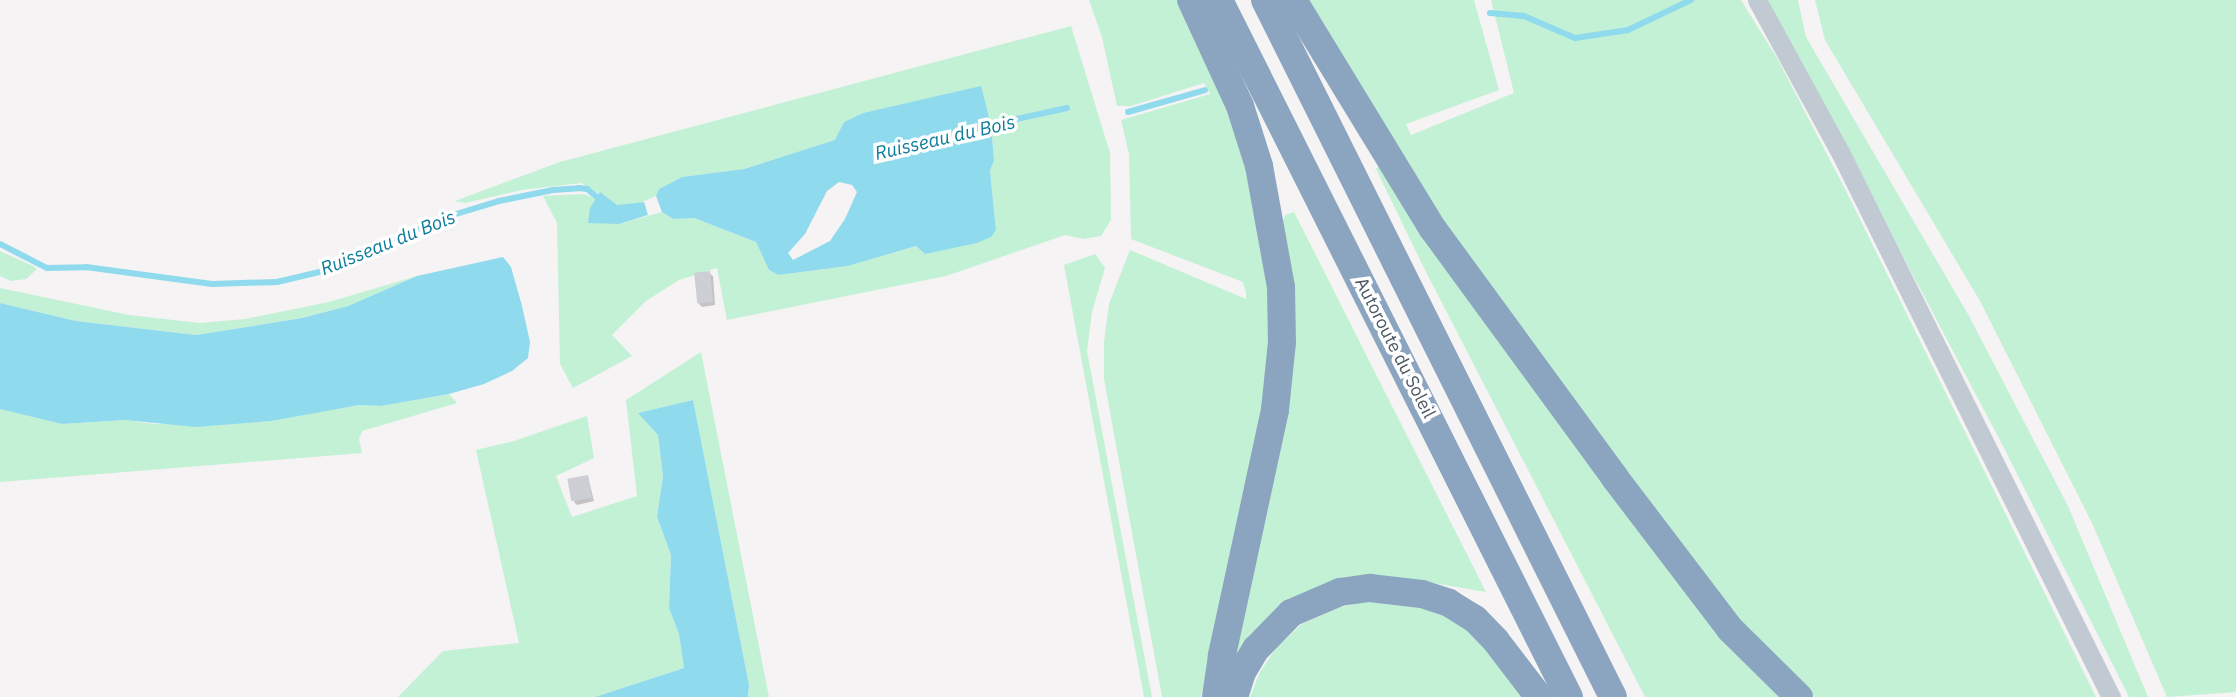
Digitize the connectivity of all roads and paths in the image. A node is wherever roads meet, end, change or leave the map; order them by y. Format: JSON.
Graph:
{"nodes":[{"id":1,"x":1191,"y":0,"type":"edge"},
{"id":2,"x":1219,"y":0,"type":"edge"},
{"id":3,"x":1265,"y":0,"type":"edge"},
{"id":4,"x":1293,"y":0,"type":"edge"},
{"id":5,"x":1757,"y":0,"type":"edge"},
{"id":6,"x":1216,"y":697,"type":"edge"},
{"id":7,"x":1234,"y":697,"type":"edge"},
{"id":8,"x":1539,"y":697,"type":"edge"},
{"id":9,"x":1569,"y":697,"type":"edge"},
{"id":10,"x":1613,"y":697,"type":"edge"},
{"id":11,"x":1799,"y":697,"type":"edge"},
{"id":12,"x":2111,"y":697,"type":"edge"}],
"edges":[{"from":1,"to":6,"type":"highway"},
{"from":2,"to":9,"type":"highway","name":"Autoroute du Soleil"},
{"from":3,"to":10,"type":"highway"},
{"from":4,"to":11,"type":"highway"},
{"from":5,"to":12,"type":"street"},
{"from":7,"to":8,"type":"highway"}]}
